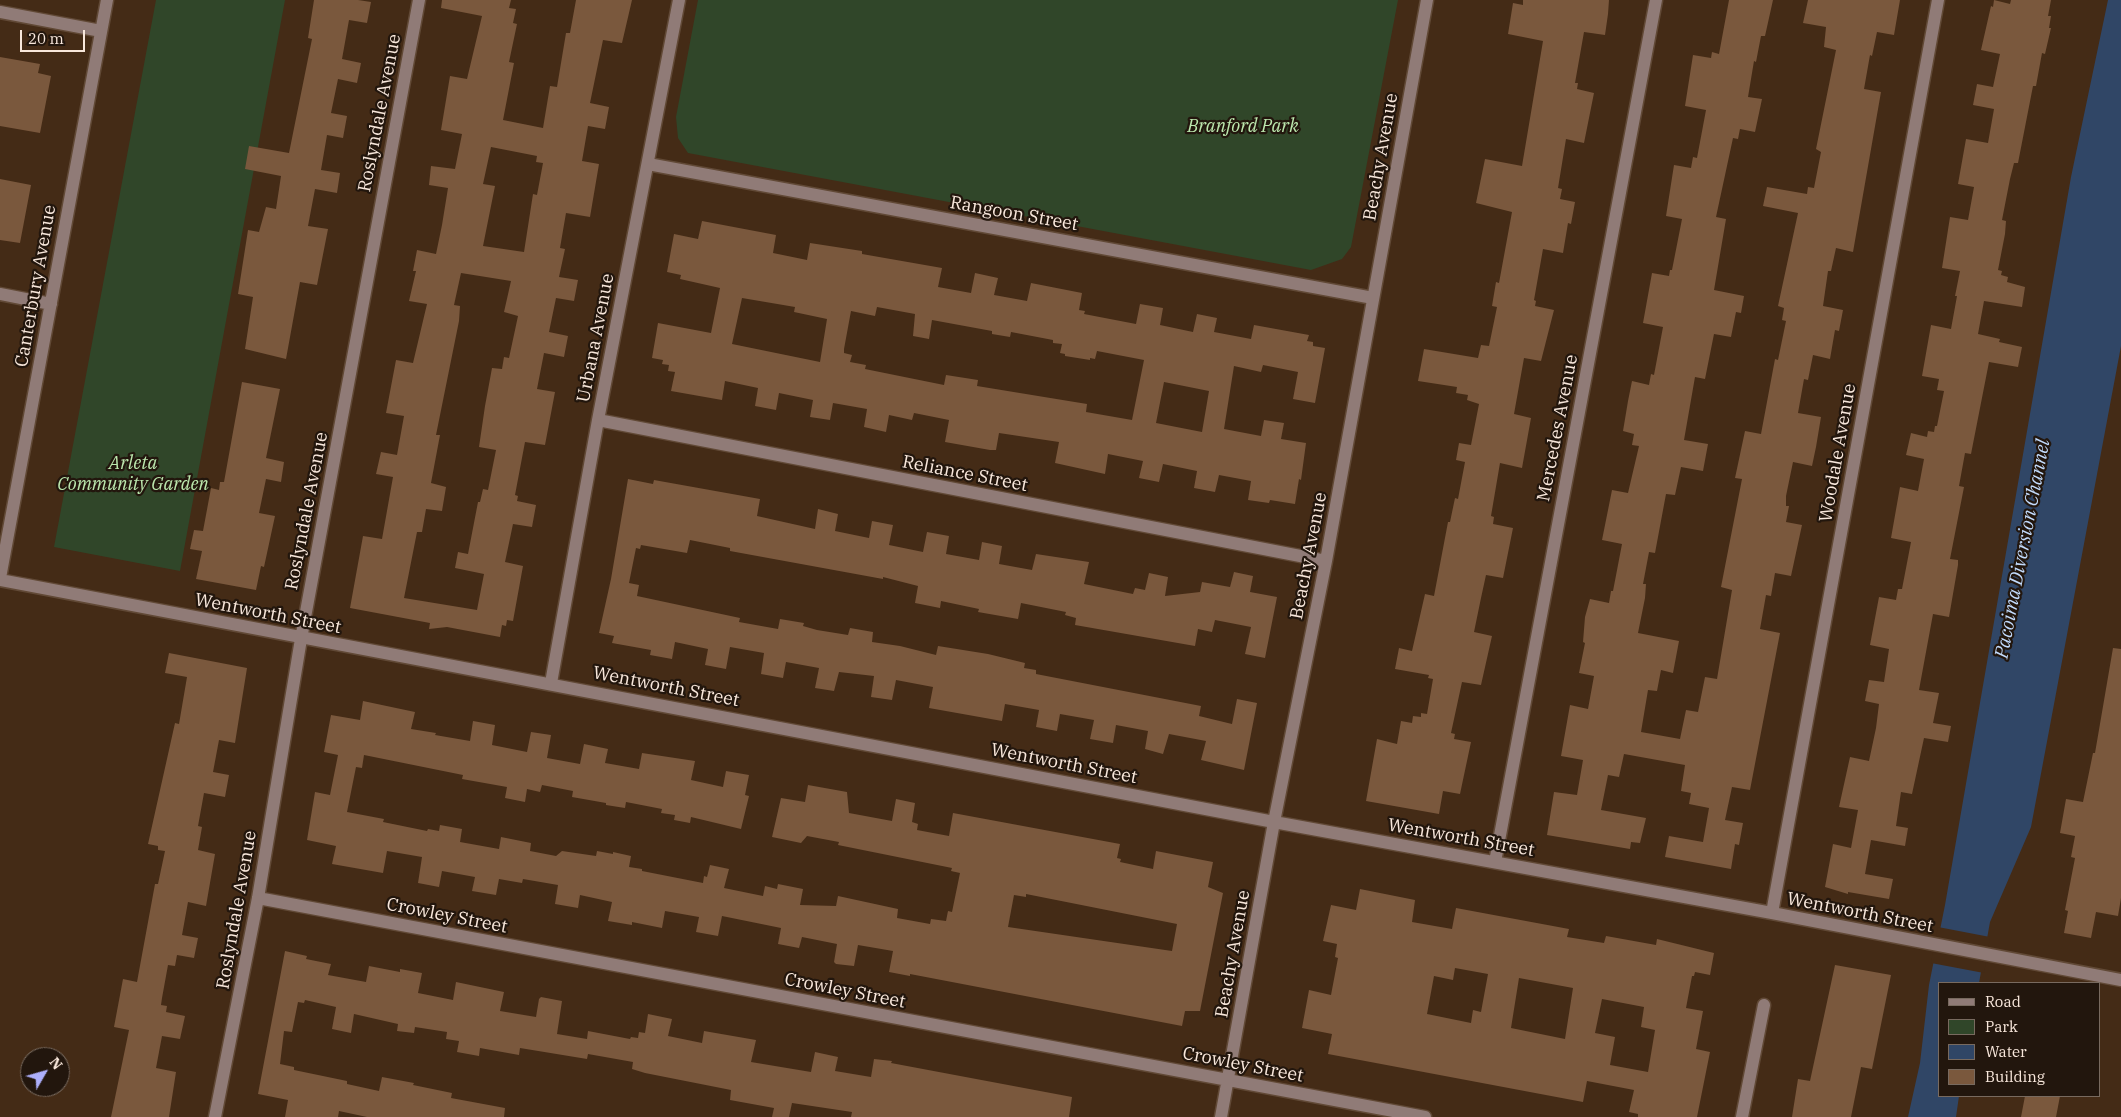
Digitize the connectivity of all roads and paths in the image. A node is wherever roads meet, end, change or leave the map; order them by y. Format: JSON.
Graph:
{"nodes":[{"id":1,"x":107,"y":0,"type":"edge"},
{"id":2,"x":419,"y":0,"type":"edge"},
{"id":3,"x":679,"y":0,"type":"edge"},
{"id":4,"x":1428,"y":0,"type":"edge"},
{"id":5,"x":1656,"y":0,"type":"edge"},
{"id":6,"x":1938,"y":0,"type":"edge"},
{"id":7,"x":0,"y":12,"type":"edge"},
{"id":8,"x":101,"y":31,"type":"junction"},
{"id":9,"x":648,"y":164,"type":"junction"},
{"id":10,"x":0,"y":294,"type":"edge"},
{"id":11,"x":1373,"y":298,"type":"junction"},
{"id":12,"x":51,"y":304,"type":"junction"},
{"id":13,"x":598,"y":420,"type":"junction"},
{"id":14,"x":1326,"y":561,"type":"junction"},
{"id":15,"x":0,"y":579,"type":"edge"},
{"id":16,"x":301,"y":639,"type":"junction"},
{"id":17,"x":551,"y":683,"type":"junction"},
{"id":18,"x":1274,"y":822,"type":"junction"},
{"id":19,"x":1495,"y":862,"type":"junction"},
{"id":20,"x":258,"y":898,"type":"junction"},
{"id":21,"x":1772,"y":913,"type":"junction"},
{"id":22,"x":2121,"y":980,"type":"edge"},
{"id":23,"x":1764,"y":1005,"type":"dead end"},
{"id":24,"x":1228,"y":1080,"type":"junction"},
{"id":25,"x":215,"y":1117,"type":"edge"},
{"id":26,"x":1221,"y":1117,"type":"edge"},
{"id":27,"x":1425,"y":1117,"type":"edge"},
{"id":28,"x":1742,"y":1117,"type":"edge"}],
"edges":[{"from":1,"to":8,"type":"street","name":"Canterbury Avenue"},
{"from":2,"to":16,"type":"street","name":"Roslyndale Avenue"},
{"from":3,"to":9,"type":"street","name":"Urbana Avenue"},
{"from":4,"to":11,"type":"street","name":"Beachy Avenue"},
{"from":5,"to":19,"type":"street","name":"Mercedes Avenue"},
{"from":6,"to":21,"type":"street","name":"Woodale Avenue"},
{"from":7,"to":8,"type":"street"},
{"from":8,"to":12,"type":"street","name":"Canterbury Avenue"},
{"from":9,"to":11,"type":"street","name":"Rangoon Street"},
{"from":9,"to":13,"type":"street","name":"Urbana Avenue"},
{"from":10,"to":12,"type":"street"},
{"from":11,"to":14,"type":"street","name":"Beachy Avenue"},
{"from":12,"to":15,"type":"street","name":"Canterbury Avenue"},
{"from":13,"to":14,"type":"street","name":"Reliance Street"},
{"from":13,"to":17,"type":"street","name":"Urbana Avenue"},
{"from":14,"to":18,"type":"street","name":"Beachy Avenue"},
{"from":15,"to":16,"type":"street","name":"Wentworth Street"},
{"from":16,"to":17,"type":"street","name":"Wentworth Street"},
{"from":16,"to":20,"type":"street","name":"Roslyndale Avenue"},
{"from":17,"to":18,"type":"street","name":"Wentworth Street"},
{"from":18,"to":19,"type":"street","name":"Wentworth Street"},
{"from":18,"to":24,"type":"street","name":"Beachy Avenue"},
{"from":19,"to":21,"type":"street","name":"Wentworth Street"},
{"from":20,"to":24,"type":"street","name":"Crowley Street"},
{"from":20,"to":25,"type":"street","name":"Roslyndale Avenue"},
{"from":21,"to":22,"type":"street","name":"Wentworth Street"},
{"from":23,"to":28,"type":"street"},
{"from":24,"to":26,"type":"street","name":"Beachy Avenue"},
{"from":24,"to":27,"type":"street","name":"Crowley Street"}]}
